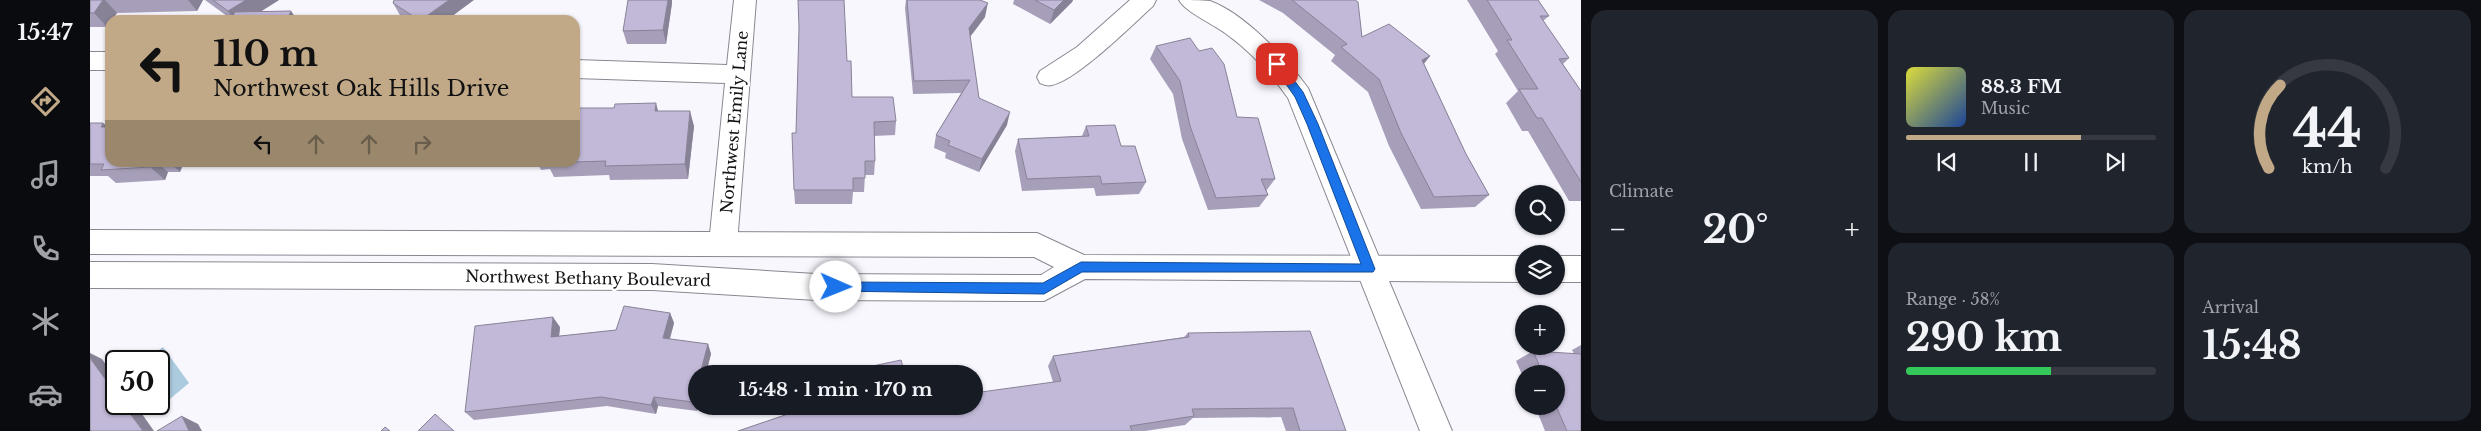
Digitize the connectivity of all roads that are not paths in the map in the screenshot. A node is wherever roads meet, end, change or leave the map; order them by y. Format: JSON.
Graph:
{"nodes":[{"id":1,"x":745,"y":0,"type":"edge"},
{"id":2,"x":1145,"y":0,"type":"edge"},
{"id":3,"x":1190,"y":0,"type":"edge"},
{"id":4,"x":90,"y":61,"type":"edge"},
{"id":5,"x":105,"y":62,"type":"edge"},
{"id":6,"x":580,"y":69,"type":"edge"},
{"id":7,"x":739,"y":74,"type":"junction"},
{"id":8,"x":1049,"y":77,"type":"dead end"},
{"id":9,"x":90,"y":242,"type":"edge"},
{"id":10,"x":723,"y":244,"type":"junction"},
{"id":11,"x":1081,"y":267,"type":"junction"},
{"id":12,"x":1369,"y":269,"type":"junction"},
{"id":13,"x":1515,"y":269,"type":"edge"},
{"id":14,"x":1565,"y":269,"type":"edge"},
{"id":15,"x":1581,"y":269,"type":"edge"},
{"id":16,"x":90,"y":275,"type":"edge"},
{"id":17,"x":1436,"y":431,"type":"edge"}],
"edges":[{"from":1,"to":7,"type":"main road","name":"Northwest Emily Lane"},
{"from":2,"to":8,"type":"main road"},
{"from":3,"to":12,"type":"main road"},
{"from":4,"to":5,"type":"main road"},
{"from":6,"to":7,"type":"main road"},
{"from":7,"to":10,"type":"main road","name":"Northwest Emily Lane"},
{"from":9,"to":10,"type":"main road","name":"Northwest Bethany Boulevard"},
{"from":10,"to":11,"type":"main road","name":"Northwest Bethany Boulevard"},
{"from":11,"to":12,"type":"main road","name":"Northwest Bethany Boulevard"},
{"from":11,"to":16,"type":"main road","name":"Northwest Bethany Boulevard"},
{"from":12,"to":13,"type":"main road","name":"Northwest Bethany Boulevard"},
{"from":12,"to":17,"type":"main road"},
{"from":14,"to":15,"type":"main road"}]}
